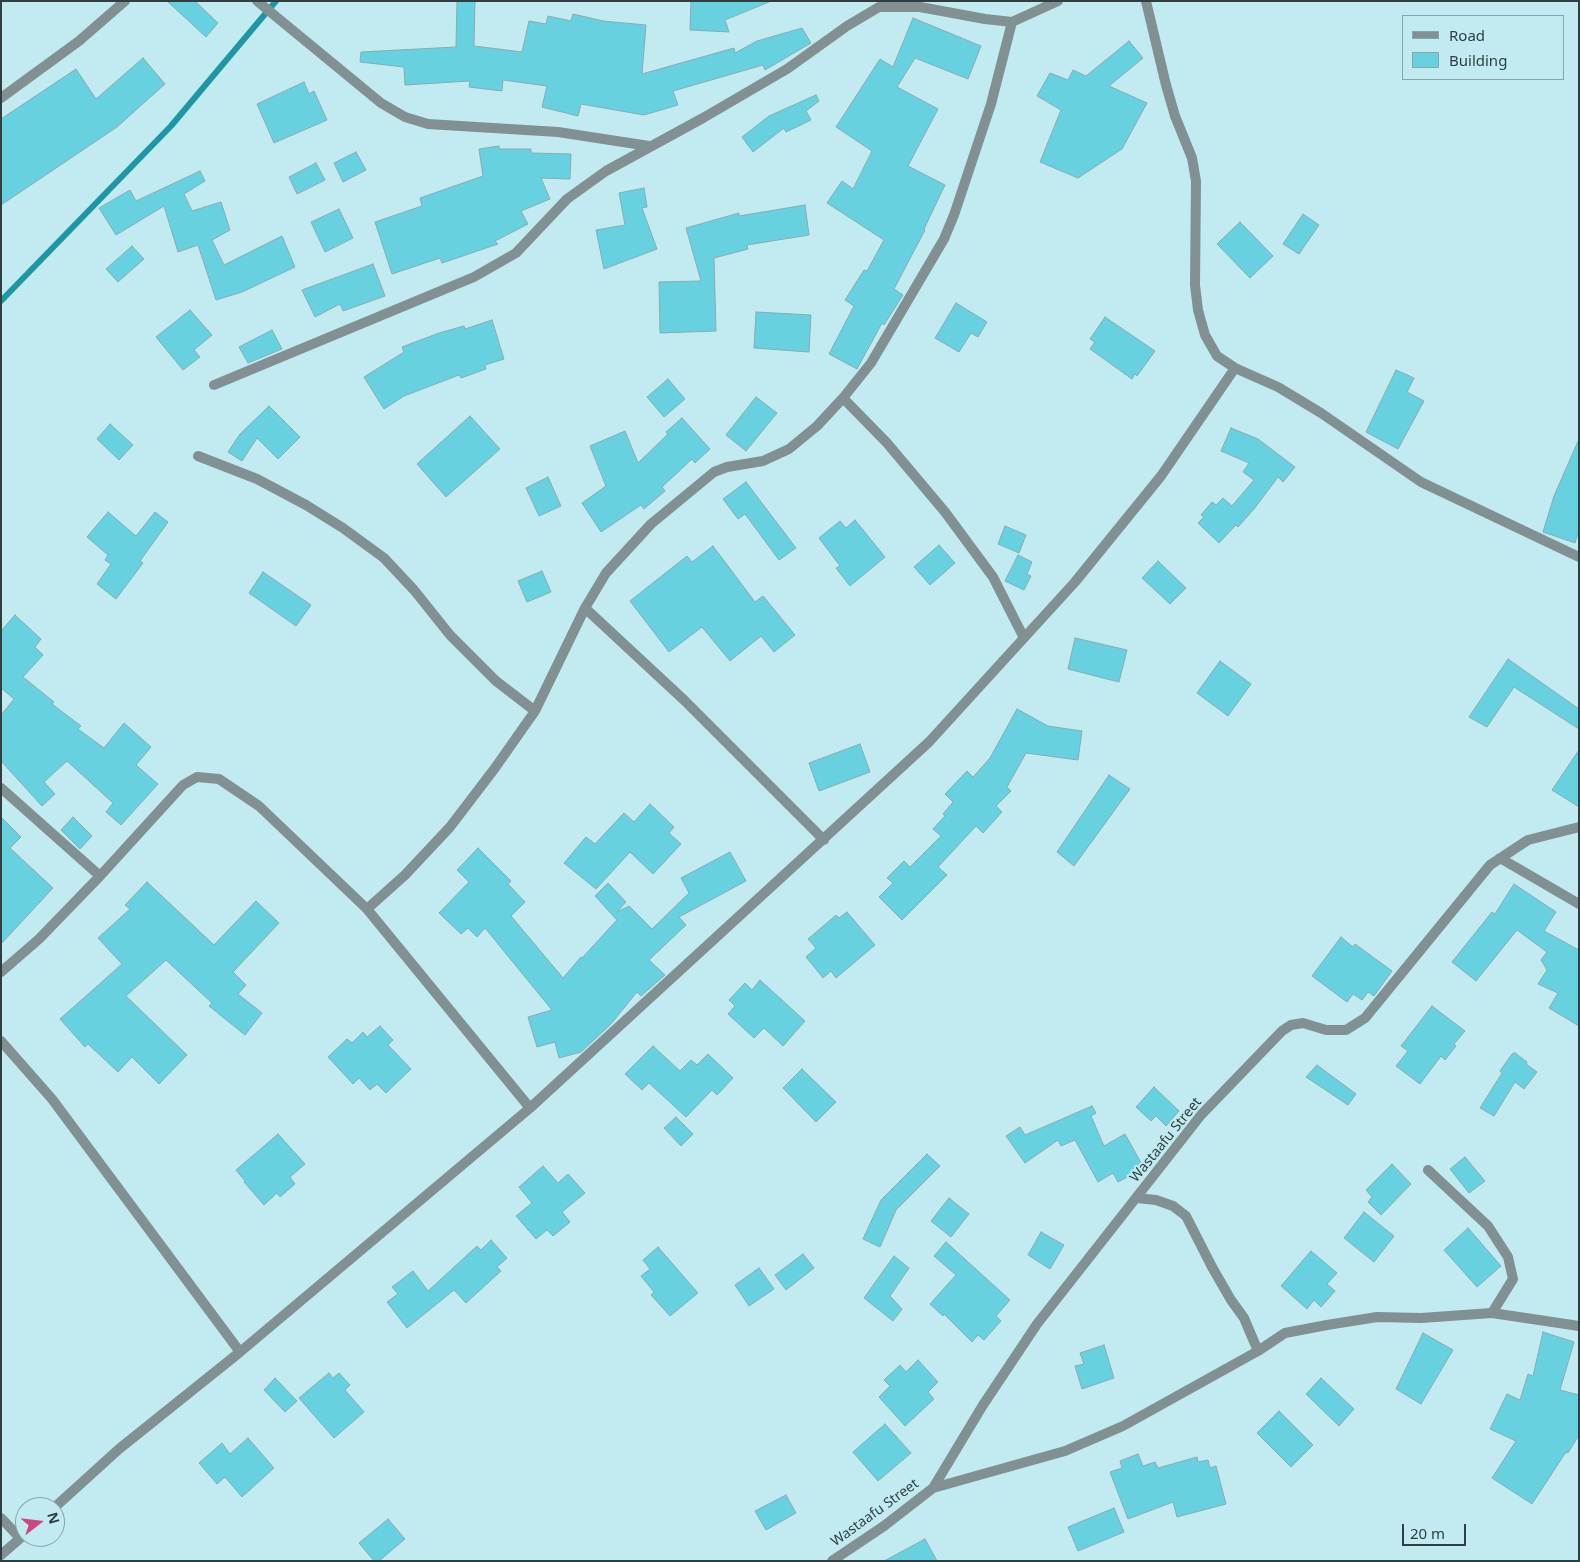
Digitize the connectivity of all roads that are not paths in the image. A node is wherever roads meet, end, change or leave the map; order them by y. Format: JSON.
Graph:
{"nodes":[{"id":1,"x":125,"y":1,"type":"edge"},
{"id":2,"x":257,"y":1,"type":"edge"},
{"id":3,"x":1058,"y":1,"type":"edge"},
{"id":4,"x":1146,"y":1,"type":"edge"},
{"id":5,"x":876,"y":4,"type":"edge"},
{"id":6,"x":1012,"y":22,"type":"junction"},
{"id":7,"x":1,"y":98,"type":"edge"},
{"id":8,"x":650,"y":146,"type":"junction"},
{"id":9,"x":1235,"y":368,"type":"junction"},
{"id":10,"x":214,"y":385,"type":"dead end"},
{"id":11,"x":843,"y":398,"type":"junction"},
{"id":12,"x":198,"y":456,"type":"dead end"},
{"id":13,"x":1579,"y":557,"type":"edge"},
{"id":14,"x":586,"y":608,"type":"junction"},
{"id":15,"x":1024,"y":638,"type":"junction"},
{"id":16,"x":535,"y":711,"type":"junction"},
{"id":17,"x":1,"y":788,"type":"edge"},
{"id":18,"x":1579,"y":827,"type":"edge"},
{"id":19,"x":824,"y":840,"type":"junction"},
{"id":20,"x":1500,"y":858,"type":"junction"},
{"id":21,"x":100,"y":876,"type":"junction"},
{"id":22,"x":1579,"y":904,"type":"edge"},
{"id":23,"x":367,"y":909,"type":"junction"},
{"id":24,"x":1,"y":972,"type":"edge"},
{"id":25,"x":1,"y":1041,"type":"edge"},
{"id":26,"x":530,"y":1108,"type":"junction"},
{"id":27,"x":1428,"y":1170,"type":"dead end"},
{"id":28,"x":1137,"y":1198,"type":"junction"},
{"id":29,"x":1492,"y":1313,"type":"junction"},
{"id":30,"x":1579,"y":1326,"type":"edge"},
{"id":31,"x":1258,"y":1351,"type":"junction"},
{"id":32,"x":240,"y":1352,"type":"junction"},
{"id":33,"x":933,"y":1488,"type":"junction"},
{"id":34,"x":65,"y":1498,"type":"edge"},
{"id":35,"x":1,"y":1518,"type":"edge"},
{"id":36,"x":15,"y":1529,"type":"edge"},
{"id":37,"x":15,"y":1543,"type":"edge"},
{"id":38,"x":1,"y":1555,"type":"edge"},
{"id":39,"x":832,"y":1561,"type":"edge"}],
"edges":[{"from":1,"to":7,"type":"street"},
{"from":2,"to":8,"type":"street"},
{"from":3,"to":6,"type":"street"},
{"from":4,"to":9,"type":"street"},
{"from":5,"to":6,"type":"street"},
{"from":5,"to":8,"type":"street"},
{"from":6,"to":11,"type":"street"},
{"from":8,"to":10,"type":"street"},
{"from":9,"to":13,"type":"street"},
{"from":9,"to":15,"type":"street"},
{"from":11,"to":14,"type":"street"},
{"from":11,"to":15,"type":"street"},
{"from":12,"to":16,"type":"street"},
{"from":14,"to":16,"type":"street"},
{"from":14,"to":19,"type":"street"},
{"from":15,"to":19,"type":"street"},
{"from":16,"to":23,"type":"street"},
{"from":17,"to":21,"type":"street"},
{"from":18,"to":20,"type":"street","name":"Wastaafu Street"},
{"from":19,"to":26,"type":"street"},
{"from":20,"to":22,"type":"street"},
{"from":20,"to":28,"type":"street","name":"Wastaafu Street"},
{"from":21,"to":23,"type":"street"},
{"from":21,"to":24,"type":"street"},
{"from":23,"to":26,"type":"street"},
{"from":25,"to":32,"type":"street"},
{"from":26,"to":32,"type":"street"},
{"from":27,"to":29,"type":"street"},
{"from":28,"to":31,"type":"street"},
{"from":28,"to":33,"type":"street","name":"Wastaafu Street"},
{"from":29,"to":30,"type":"street"},
{"from":29,"to":31,"type":"street"},
{"from":31,"to":33,"type":"street"},
{"from":32,"to":34,"type":"street"},
{"from":33,"to":39,"type":"street","name":"Wastaafu Street"},
{"from":35,"to":36,"type":"street"},
{"from":37,"to":38,"type":"street"}]}
